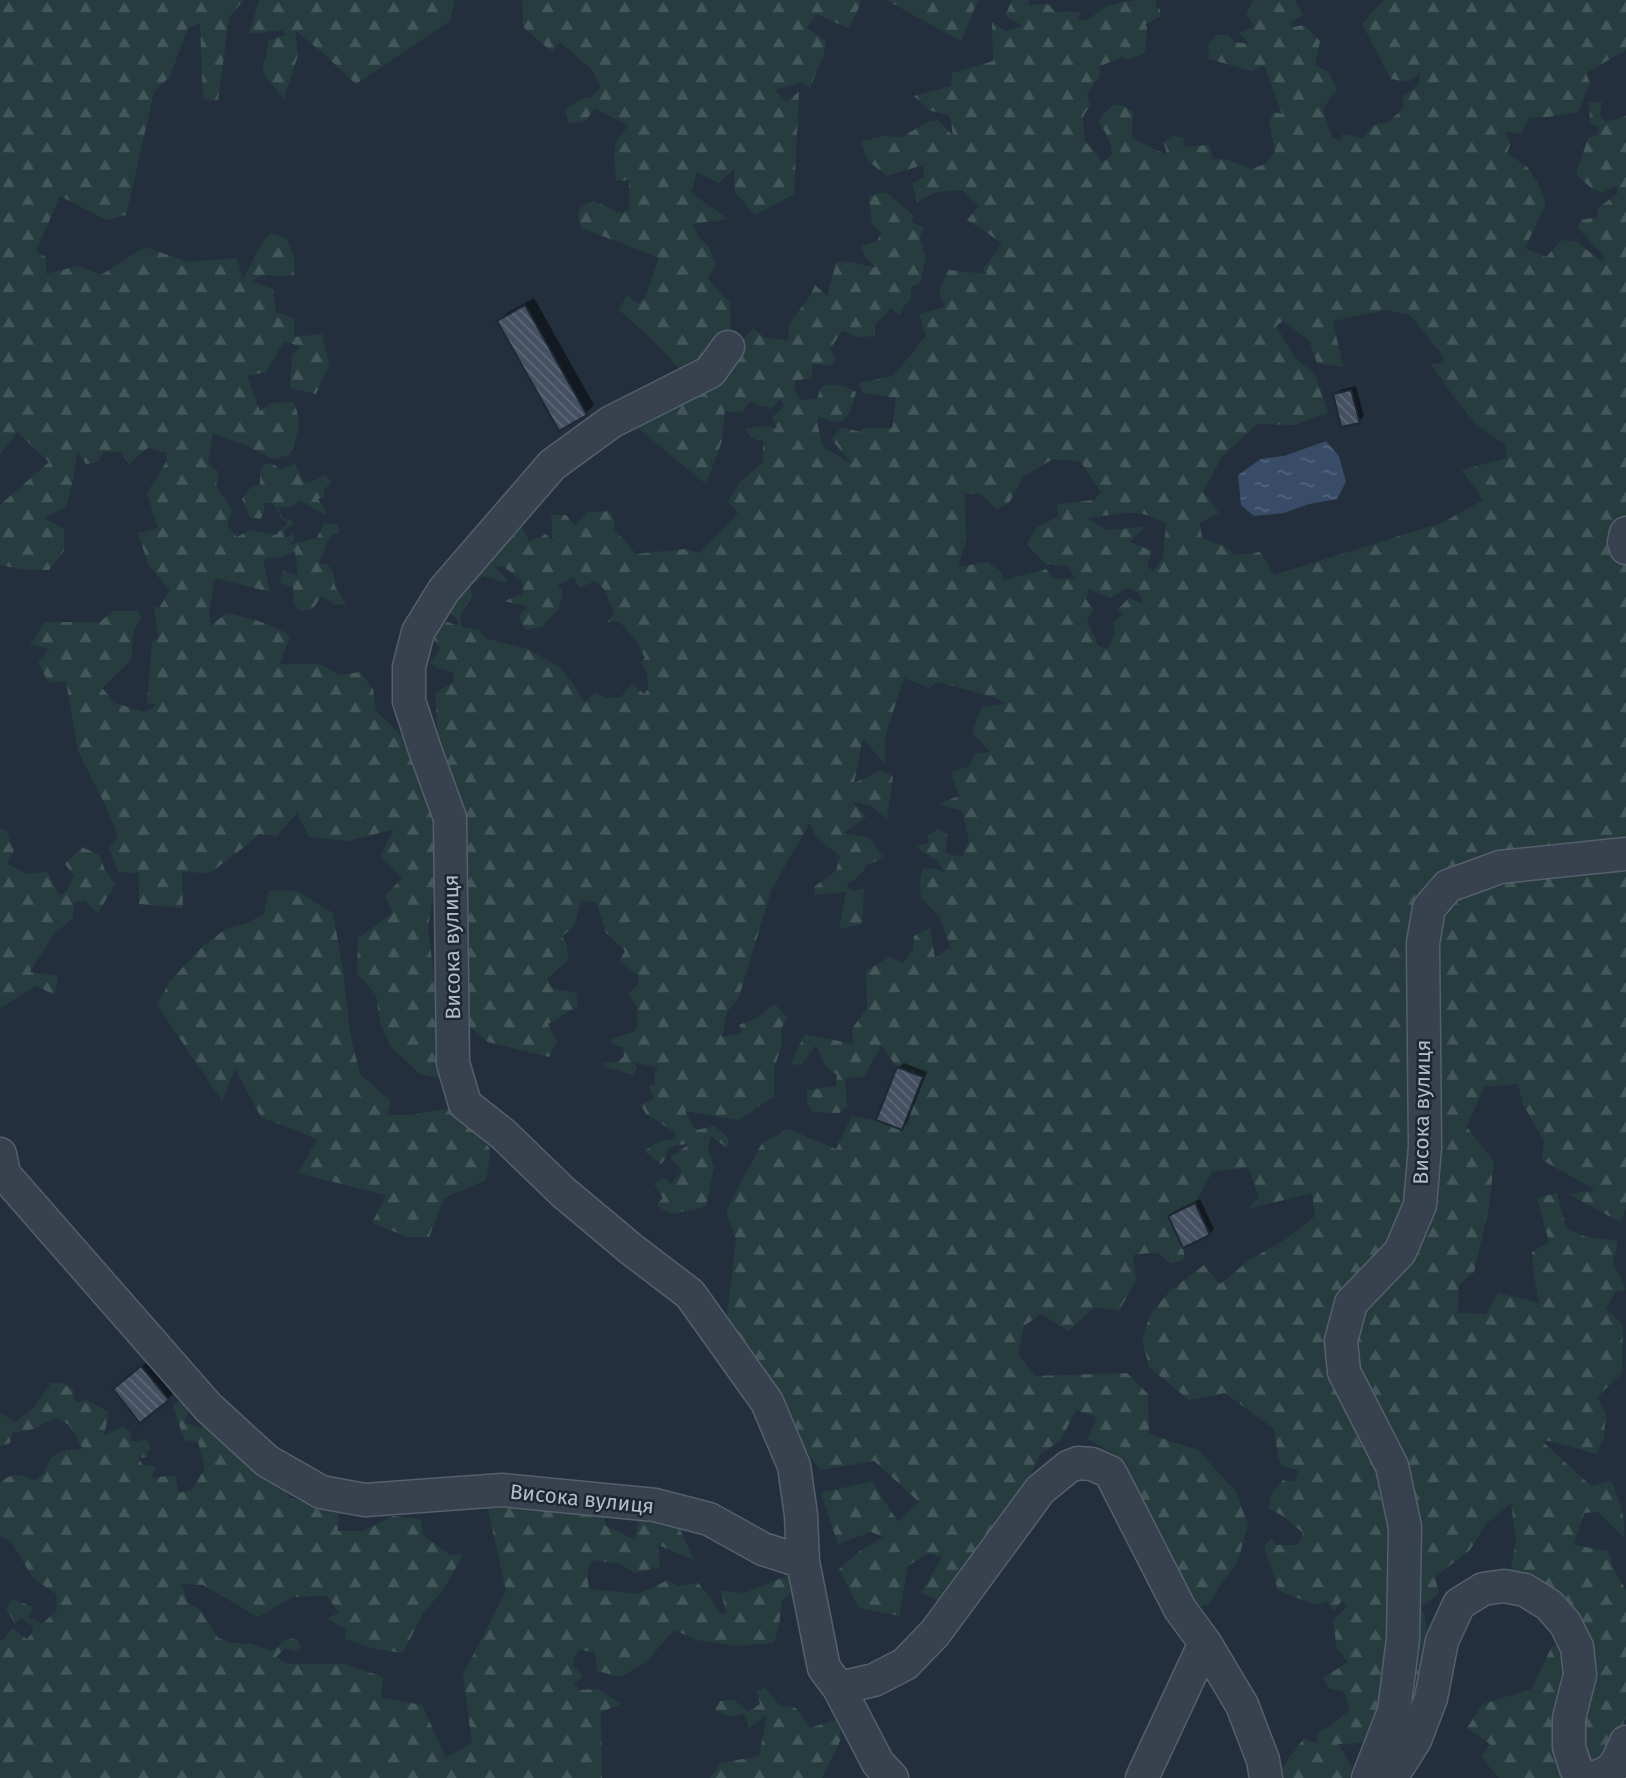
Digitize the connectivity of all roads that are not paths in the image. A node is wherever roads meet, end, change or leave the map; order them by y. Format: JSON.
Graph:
{"nodes":[{"id":1,"x":728,"y":346,"type":"dead end"},
{"id":2,"x":1626,"y":533,"type":"edge"},
{"id":3,"x":1626,"y":548,"type":"edge"},
{"id":4,"x":1626,"y":854,"type":"edge"},
{"id":5,"x":0,"y":1154,"type":"edge"},
{"id":6,"x":803,"y":1562,"type":"junction"},
{"id":7,"x":1205,"y":1643,"type":"junction"},
{"id":8,"x":839,"y":1688,"type":"junction"},
{"id":9,"x":1626,"y":1742,"type":"edge"},
{"id":10,"x":892,"y":1778,"type":"edge"},
{"id":11,"x":1142,"y":1778,"type":"edge"},
{"id":12,"x":1266,"y":1778,"type":"edge"},
{"id":13,"x":1368,"y":1778,"type":"edge"},
{"id":14,"x":1391,"y":1778,"type":"edge"},
{"id":15,"x":1588,"y":1778,"type":"edge"}],
"edges":[{"from":1,"to":6,"type":"street","name":"Висока вулиця"},
{"from":2,"to":3,"type":"street"},
{"from":4,"to":13,"type":"street","name":"Висока вулиця"},
{"from":5,"to":6,"type":"street","name":"Висока вулиця"},
{"from":6,"to":8,"type":"street","name":"Висока вулиця"},
{"from":7,"to":8,"type":"street"},
{"from":7,"to":11,"type":"street"},
{"from":7,"to":12,"type":"street"},
{"from":8,"to":10,"type":"street","name":"Висока вулиця"},
{"from":9,"to":15,"type":"street"},
{"from":14,"to":15,"type":"street"}]}
